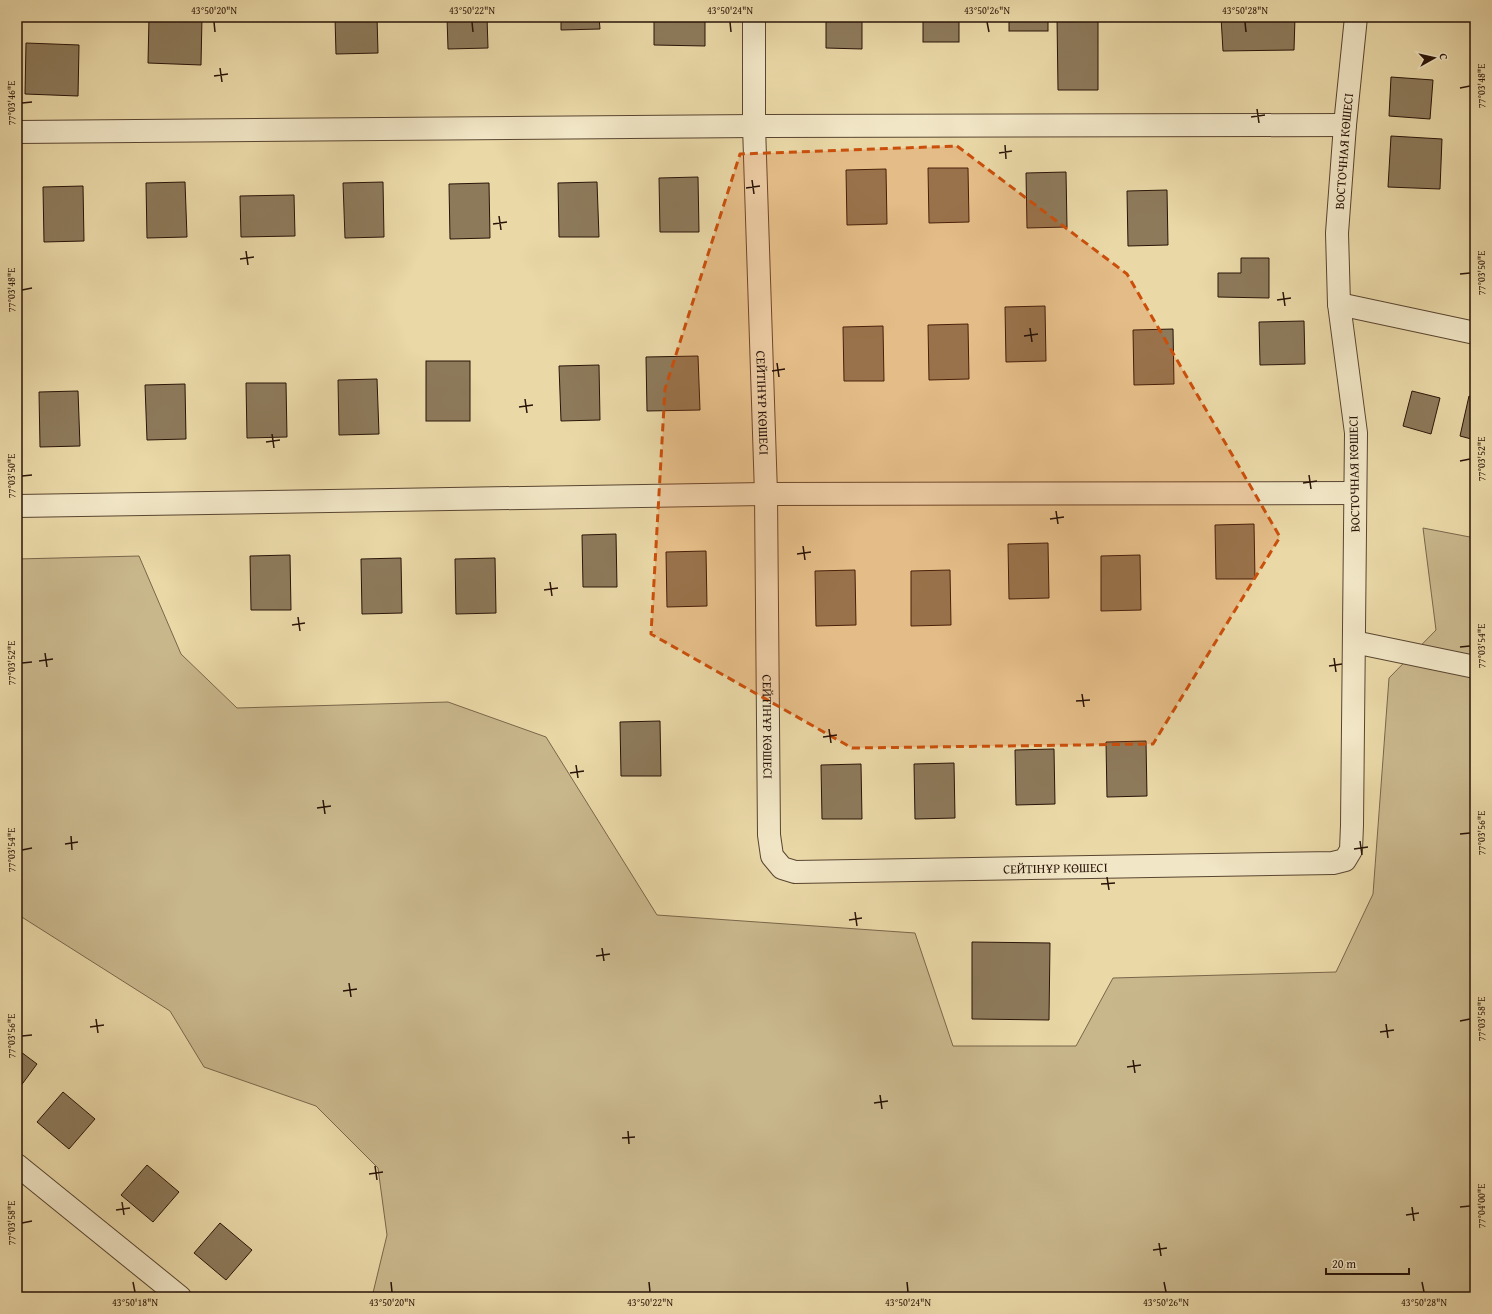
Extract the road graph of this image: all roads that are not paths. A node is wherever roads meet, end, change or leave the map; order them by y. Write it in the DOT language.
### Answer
graph roads {
  1 [pos="754,17"];
  2 [pos="1356,17"];
  3 [pos="1345,125"];
  4 [pos="754,126"];
  5 [pos="17,132"];
  6 [pos="1339,304"];
  7 [pos="1475,333"];
  8 [pos="1355,493"];
  9 [pos="766,494"];
  10 [pos="17,506"];
  11 [pos="1354,642"];
  12 [pos="1475,667"];
  13 [pos="1345,860"];
  14 [pos="17,1165"];
  15 [pos="180,1297"];
  1 -- 4 [label="street, СЕЙТІНҰР КӨШЕСІ"];
  2 -- 3 [label="street, ВОСТОЧНАЯ КӨШЕСІ"];
  3 -- 4 [label="street"];
  3 -- 6 [label="street, ВОСТОЧНАЯ КӨШЕСІ"];
  4 -- 5 [label="street"];
  4 -- 9 [label="street, СЕЙТІНҰР КӨШЕСІ"];
  6 -- 7 [label="street"];
  6 -- 8 [label="street, ВОСТОЧНАЯ КӨШЕСІ"];
  8 -- 9 [label="street"];
  8 -- 11 [label="street, ВОСТОЧНАЯ КӨШЕСІ"];
  9 -- 10 [label="street"];
  9 -- 13 [label="street, СЕЙТІНҰР КӨШЕСІ"];
  11 -- 12 [label="street"];
  11 -- 13 [label="street, ВОСТОЧНАЯ КӨШЕСІ"];
  14 -- 15 [label="street"];
}
